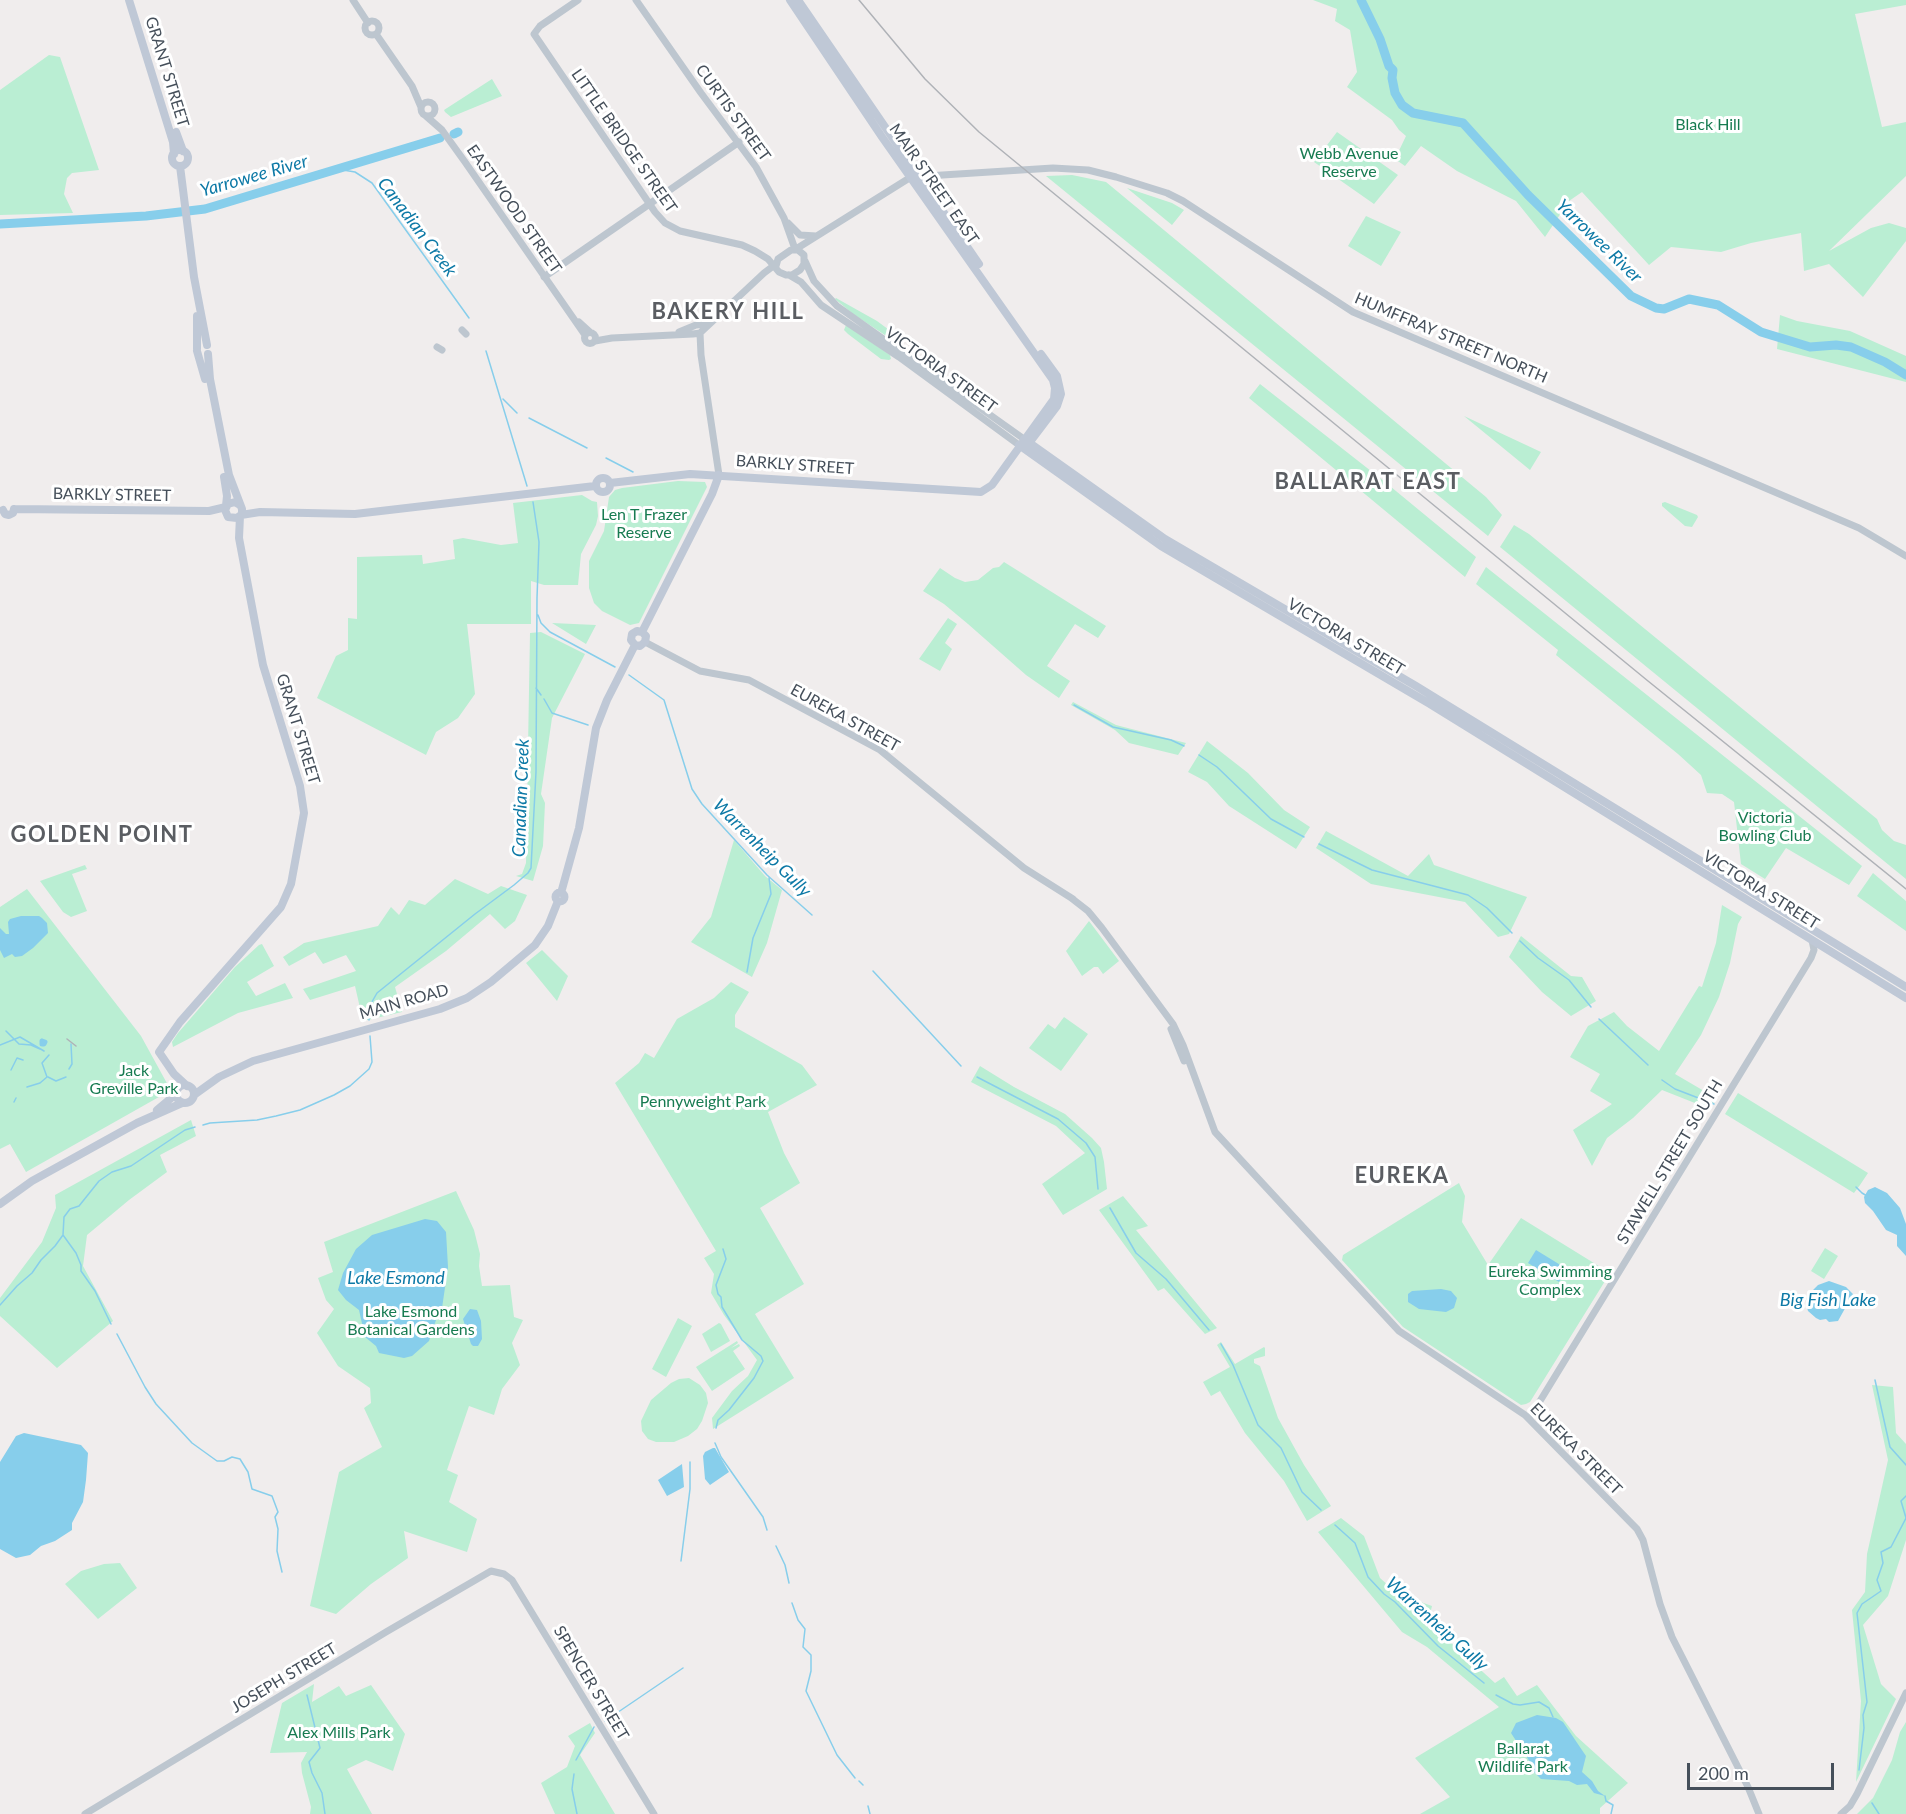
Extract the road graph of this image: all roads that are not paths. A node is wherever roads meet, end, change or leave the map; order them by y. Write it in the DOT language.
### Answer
graph roads {
  1 [pos="129,0"];
  2 [pos="135,0"];
  3 [pos="353,0"];
  4 [pos="562,0"];
  5 [pos="578,0"];
  6 [pos="636,0"];
  7 [pos="790,0"];
  8 [pos="798,0"];
  9 [pos="564,10"];
  10 [pos="410,83"];
  11 [pos="429,101"];
  12 [pos="421,107"];
  13 [pos="435,111"];
  14 [pos="426,116"];
  15 [pos="444,132"];
  16 [pos="738,142"];
  17 [pos="183,151"];
  18 [pos="174,154"];
  19 [pos="180,166"];
  20 [pos="915,176"];
  21 [pos="649,204"];
  22 [pos="784,218"];
  23 [pos="824,233"];
  24 [pos="796,249"];
  25 [pos="765,256"];
  26 [pos="805,260"];
  27 [pos="777,267"];
  28 [pos="789,275"];
  29 [pos="761,276"];
  30 [pos="544,277"];
  31 [pos="696,331"];
  32 [pos="204,342"];
  33 [pos="1024,444"];
  34 [pos="719,475"];
  35 [pos="226,506"];
  36 [pos="2,510"];
  37 [pos="209,511"];
  38 [pos="240,511"];
  39 [pos="228,517"];
  40 [pos="240,545"];
  41 [pos="1906,556"];
  42 [pos="642,632"];
  43 [pos="645,642"];
  44 [pos="635,645"];
  45 [pos="1744,892"];
  46 [pos="1820,934"];
  47 [pos="1812,940"];
  48 [pos="1822,946"];
  49 [pos="1798,980"];
  50 [pos="1906,987"];
  51 [pos="1906,998"];
  52 [pos="160,1055"];
  53 [pos="219,1077"];
  54 [pos="187,1086"];
  55 [pos="176,1093"];
  56 [pos="194,1095"];
  57 [pos="182,1103"];
  58 [pos="144,1119"];
  59 [pos="0,1204"];
  60 [pos="1529,1419"];
  61 [pos="500,1572"];
  62 [pos="1906,1693"];
  63 [pos="86,1814"];
  64 [pos="654,1814"];
  65 [pos="1759,1814"];
  66 [pos="1841,1814"];
  1 -- 18 [label="main road, GRANT STREET"];
  2 -- 17 [label="main road, GRANT STREET"];
  3 -- 10 [label="street"];
  4 -- 9 [label="street"];
  5 -- 9 [label="street"];
  6 -- 16 [label="street, CURTIS STREET"];
  7 -- 20 [label="main road, MAIR STREET EAST"];
  8 -- 20 [label="main road, MAIR STREET EAST"];
  9 -- 21 [label="street, LITTLE BRIDGE STREET"];
  10 -- 11 [label="street"];
  10 -- 12 [label="street"];
  11 -- 12 [label="street"];
  11 -- 13 [label="street"];
  12 -- 14 [label="street"];
  13 -- 14 [label="street"];
  13 -- 15 [label="street, EASTWOOD STREET"];
  14 -- 15 [label="street, EASTWOOD STREET"];
  15 -- 30 [label="street, EASTWOOD STREET"];
  16 -- 21 [label="street"];
  16 -- 22 [label="street, CURTIS STREET"];
  17 -- 18 [label="main road"];
  17 -- 19 [label="main road"];
  18 -- 19 [label="main road"];
  19 -- 32 [label="main road, GRANT STREET"];
  20 -- 23 [label="street, HUMFFRAY STREET NORTH"];
  20 -- 33 [label="main road, MAIR STREET EAST"];
  20 -- 41 [label="street, HUMFFRAY STREET NORTH"];
  21 -- 25 [label="street, LITTLE BRIDGE STREET"];
  21 -- 30 [label="street"];
  22 -- 23 [label="street"];
  22 -- 24 [label="street, CURTIS STREET"];
  23 -- 24 [label="street, HUMFFRAY STREET NORTH"];
  23 -- 26 [label="street, HUMFFRAY STREET NORTH"];
  24 -- 26 [label="street"];
  24 -- 27 [label="street"];
  25 -- 27 [label="street, LITTLE BRIDGE STREET"];
  25 -- 29 [label="street"];
  26 -- 28 [label="street"];
  26 -- 33 [label="street, VICTORIA STREET"];
  27 -- 28 [label="street"];
  27 -- 29 [label="street"];
  28 -- 33 [label="street, VICTORIA STREET"];
  29 -- 31 [label="street"];
  30 -- 31 [label="street, EASTWOOD STREET"];
  31 -- 34 [label="street"];
  32 -- 35 [label="main road"];
  32 -- 38 [label="main road, GRANT STREET"];
  33 -- 34 [label="main road, BARKLY STREET"];
  33 -- 45 [label="main road, VICTORIA STREET"];
  34 -- 38 [label="main road, BARKLY STREET"];
  34 -- 42 [label="main road"];
  35 -- 37 [label="main road, BARKLY STREET"];
  35 -- 38 [label="main road"];
  35 -- 39 [label="main road"];
  36 -- 37 [label="main road, BARKLY STREET"];
  37 -- 39 [label="main road, BARKLY STREET"];
  38 -- 39 [label="main road"];
  38 -- 40 [label="main road, GRANT STREET"];
  39 -- 40 [label="main road, GRANT STREET"];
  40 -- 52 [label="main road, GRANT STREET"];
  42 -- 43 [label="main road"];
  42 -- 44 [label="main road"];
  43 -- 44 [label="main road"];
  43 -- 60 [label="street, EUREKA STREET"];
  44 -- 53 [label="main road, MAIN ROAD"];
  45 -- 46 [label="main road, VICTORIA STREET"];
  45 -- 47 [label="main road, VICTORIA STREET"];
  46 -- 48 [label="main road"];
  46 -- 50 [label="main road, VICTORIA STREET"];
  47 -- 48 [label="main road, VICTORIA STREET"];
  47 -- 49 [label="street, STAWELL STREET SOUTH"];
  48 -- 49 [label="street, STAWELL STREET SOUTH"];
  48 -- 51 [label="main road, VICTORIA STREET"];
  49 -- 60 [label="street, STAWELL STREET SOUTH"];
  52 -- 54 [label="main road"];
  52 -- 55 [label="main road"];
  53 -- 54 [label="main road, MAIN ROAD"];
  53 -- 56 [label="main road, MAIN ROAD"];
  54 -- 55 [label="main road"];
  54 -- 56 [label="main road"];
  55 -- 57 [label="main road"];
  55 -- 58 [label="main road"];
  56 -- 57 [label="main road"];
  57 -- 58 [label="main road"];
  58 -- 59 [label="main road"];
  60 -- 65 [label="street, EUREKA STREET"];
  61 -- 63 [label="street, JOSEPH STREET"];
  61 -- 64 [label="street, SPENCER STREET"];
  62 -- 66 [label="street"];
}
